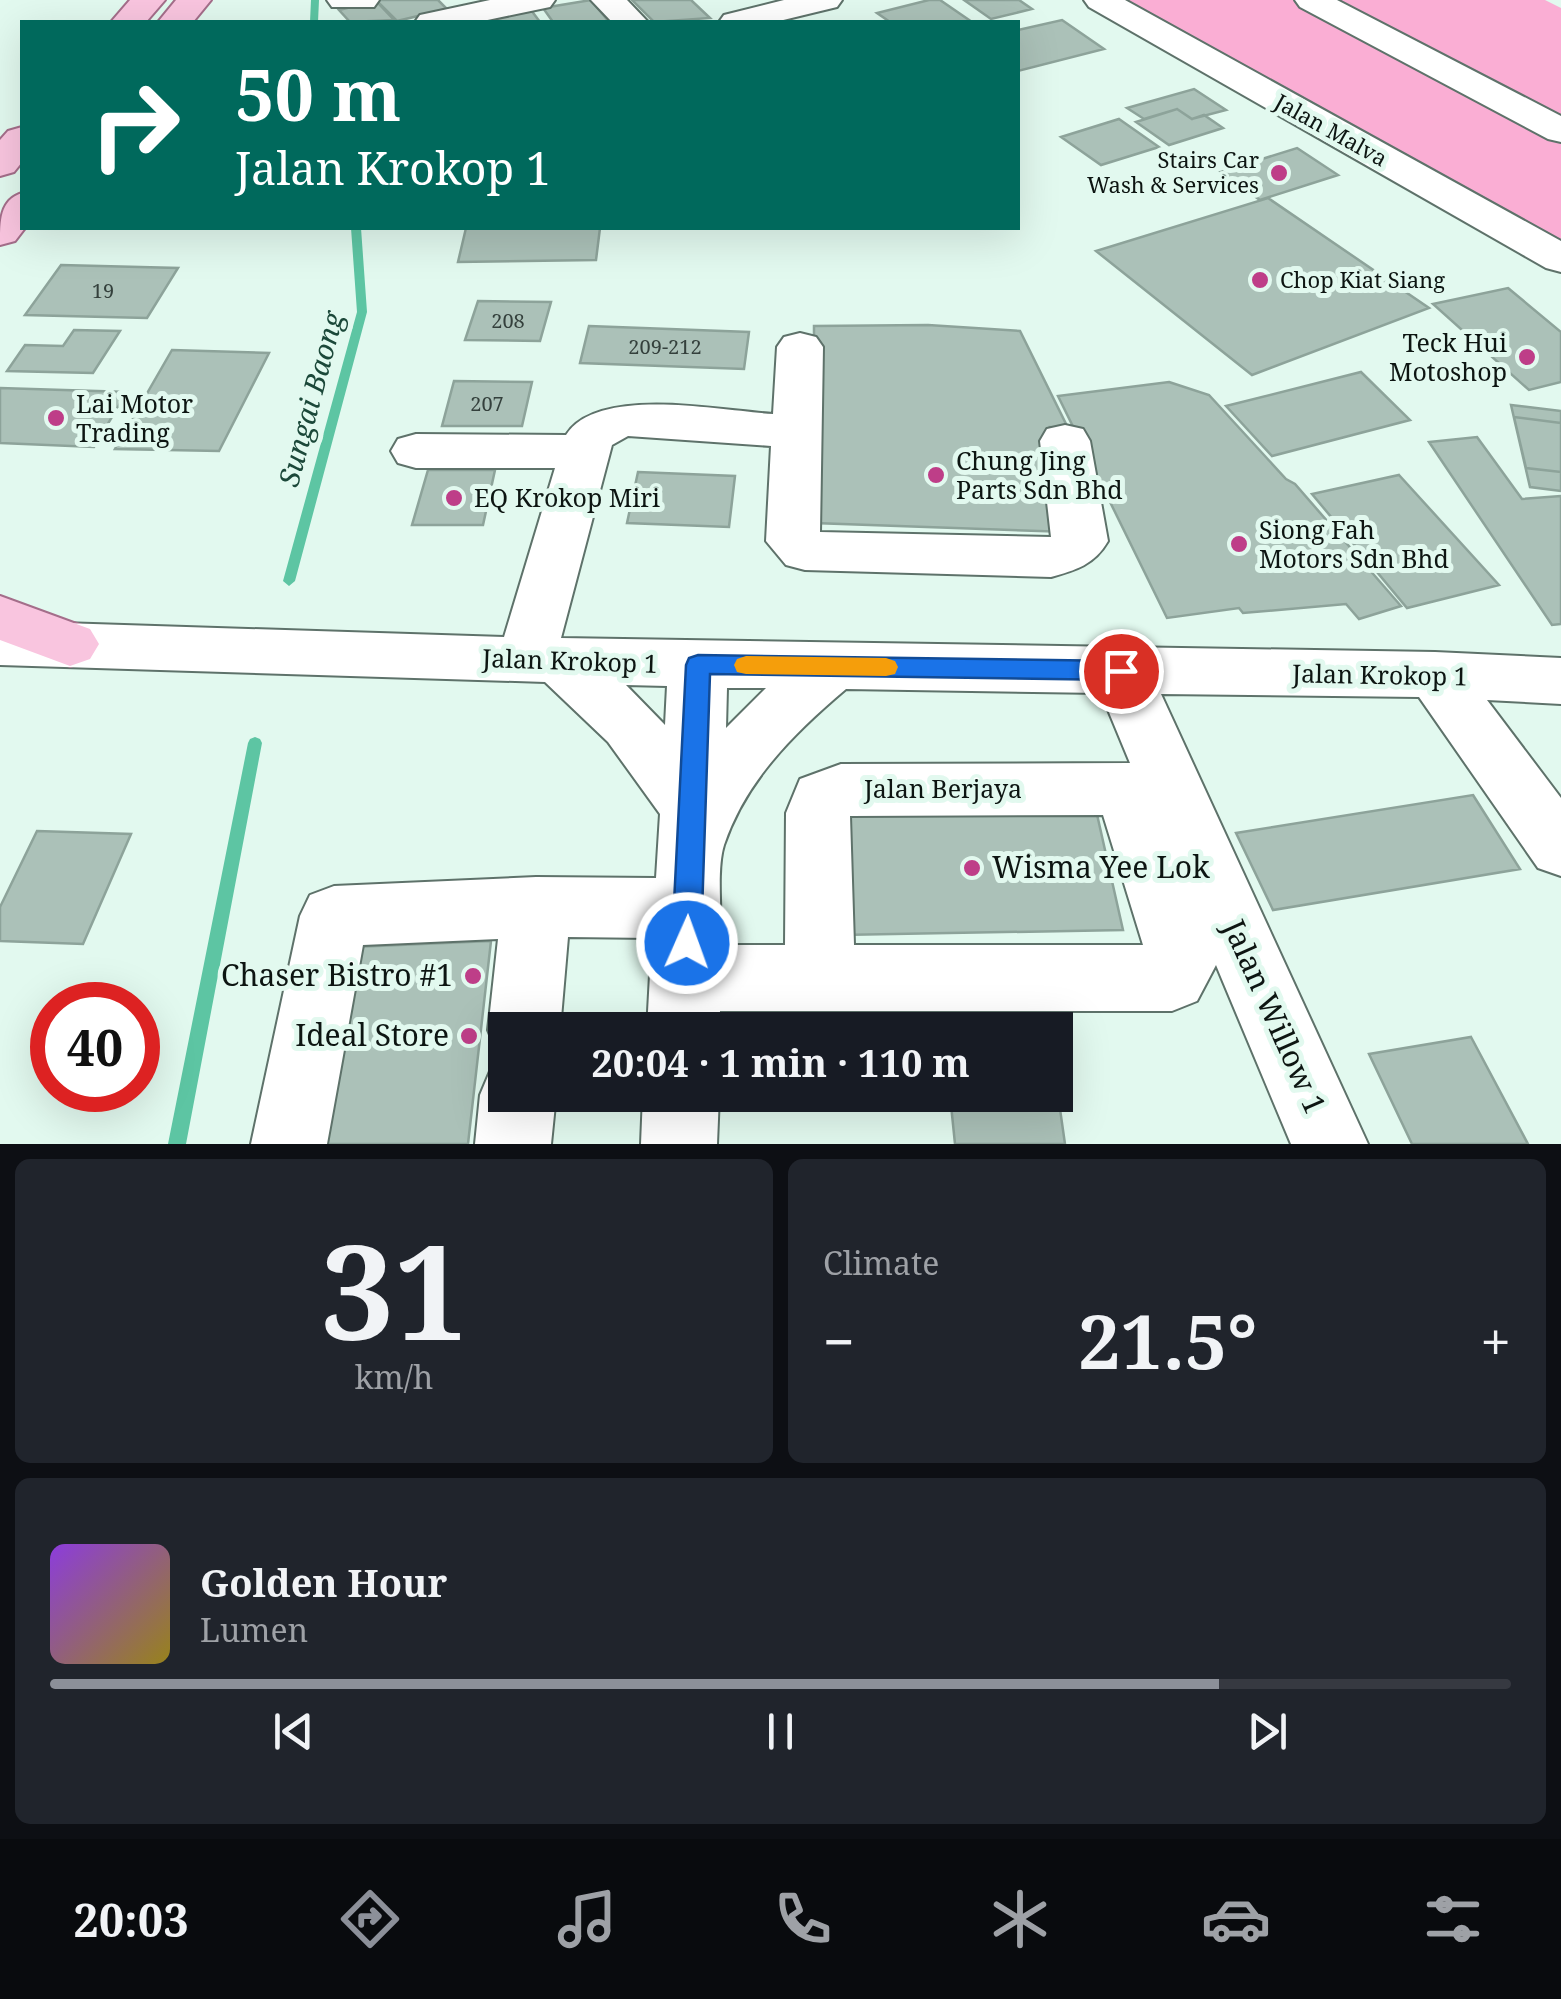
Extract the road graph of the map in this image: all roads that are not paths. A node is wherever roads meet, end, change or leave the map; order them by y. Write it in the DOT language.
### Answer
graph roads {
  1 [pos="148,0"];
  2 [pos="194,0"];
  3 [pos="344,0"];
  4 [pos="362,0"];
  5 [pos="538,0"];
  6 [pos="608,0"];
  7 [pos="708,0"];
  8 [pos="825,0"];
  9 [pos="1101,0"];
  10 [pos="1312,0"];
  11 [pos="130,20"];
  12 [pos="177,20"];
  13 [pos="442,20"];
  14 [pos="628,20"];
  15 [pos="733,20"];
  16 [pos="743,20"];
  17 [pos="1561,131"];
  18 [pos="20,141"];
  19 [pos="0,164"];
  20 [pos="20,207"];
  21 [pos="0,232"];
  22 [pos="1561,259"];
  23 [pos="800,347"];
  24 [pos="797,432"];
  25 [pos="1065,441"];
  26 [pos="416,451"];
  27 [pos="584,452"];
  28 [pos="0,617"];
  29 [pos="0,642"];
  30 [pos="70,644"];
  31 [pos="543,660"];
  32 [pos="698,665"];
  33 [pos="834,666"];
  34 [pos="1121,671"];
  35 [pos="1434,675"];
  36 [pos="1561,681"];
  37 [pos="1151,791"];
  38 [pos="1561,848"];
  39 [pos="689,858"];
  40 [pos="536,907"];
  41 [pos="820,980"];
  42 [pos="684,1004"];
  43 [pos="526,1012"];
  44 [pos="516,1112"];
  45 [pos="680,1112"];
  46 [pos="289,1144"];
  47 [pos="513,1144"];
  48 [pos="679,1144"];
  49 [pos="1330,1144"];
  1 -- 11 [label="main road"];
  2 -- 12 [label="main road"];
  3 -- 4 [label="street"];
  5 -- 13 [label="street"];
  6 -- 14 [label="street"];
  7 -- 15 [label="street"];
  8 -- 16 [label="street"];
  9 -- 22 [label="street, Jalan Malva"];
  10 -- 17 [label="street"];
  18 -- 19 [label="main road"];
  20 -- 21 [label="main road"];
  23 -- 24 [label="street"];
  24 -- 25 [label="street"];
  24 -- 27 [label="street"];
  26 -- 27 [label="street"];
  27 -- 31 [label="street"];
  28 -- 30 [label="main road"];
  29 -- 30 [label="street, Jalan Krokop 1"];
  30 -- 31 [label="street, Jalan Krokop 1"];
  31 -- 32 [label="street, Jalan Krokop 1"];
  31 -- 39 [label="street"];
  32 -- 33 [label="street, Jalan Krokop 1"];
  32 -- 39 [label="street"];
  33 -- 34 [label="street, Jalan Krokop 1"];
  33 -- 39 [label="street"];
  34 -- 35 [label="street, Jalan Krokop 1"];
  34 -- 37 [label="street, Jalan Willow 1"];
  35 -- 36 [label="street, Jalan Krokop 1"];
  35 -- 38 [label="street"];
  37 -- 41 [label="street, Jalan Berjaya"];
  37 -- 41 [label="street"];
  37 -- 49 [label="street, Jalan Willow 1"];
  39 -- 40 [label="street"];
  39 -- 42 [label="street"];
  40 -- 43 [label="street"];
  40 -- 46 [label="street"];
  41 -- 42 [label="street"];
  44 -- 47 [label="street"];
  45 -- 48 [label="street"];
}
